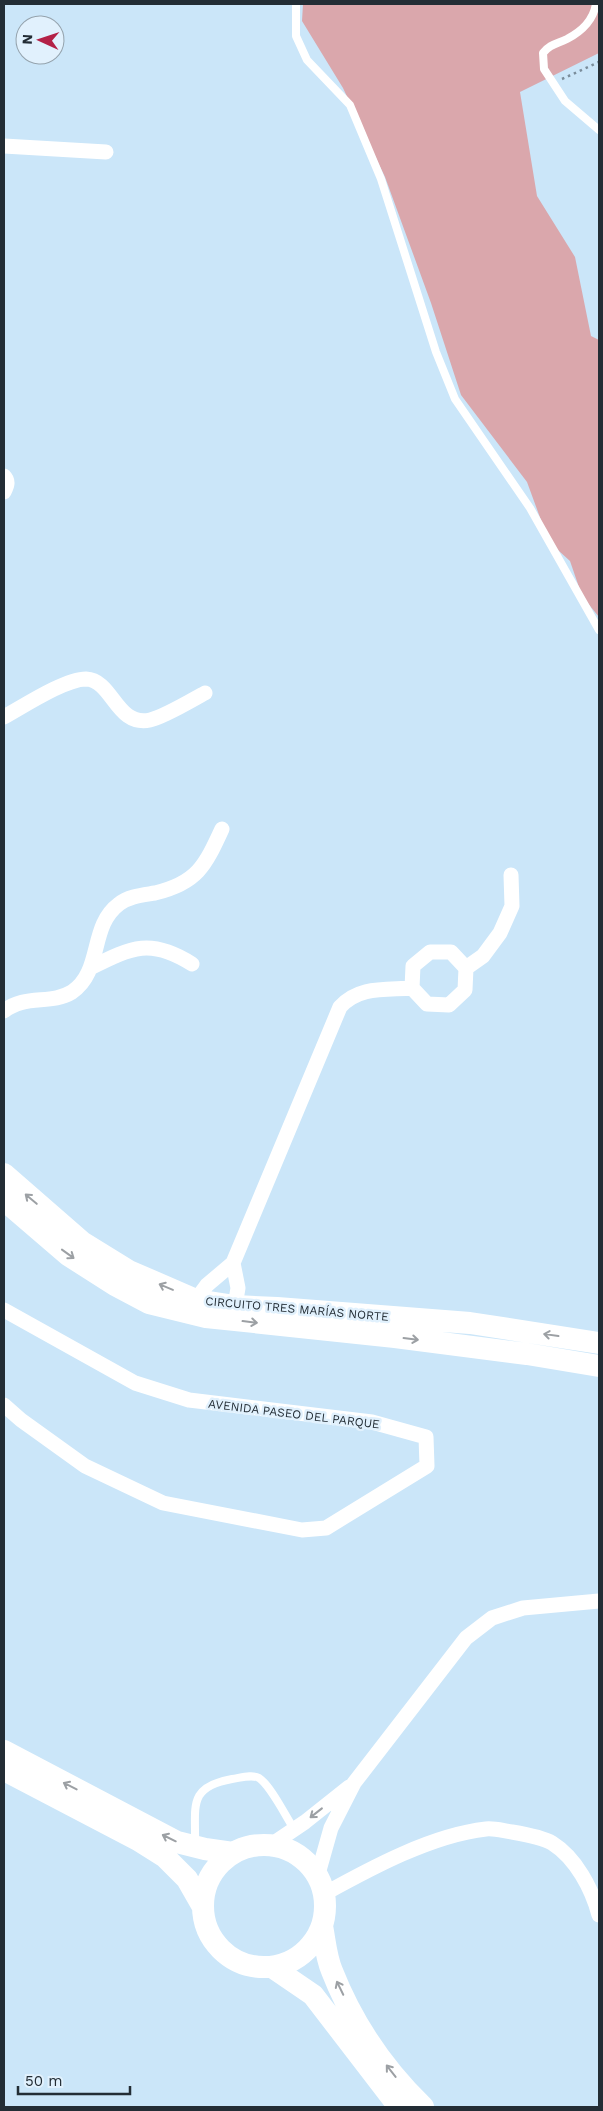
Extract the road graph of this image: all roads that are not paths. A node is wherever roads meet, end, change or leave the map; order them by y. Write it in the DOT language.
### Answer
graph roads {
  1 [pos="296,4"];
  2 [pos="596,4"];
  3 [pos="599,130"];
  4 [pos="4,146"];
  5 [pos="106,152"];
  6 [pos="4,476"];
  7 [pos="4,492"];
  8 [pos="599,630"];
  9 [pos="206,693"];
  10 [pos="4,717"];
  11 [pos="222,829"];
  12 [pos="511,875"];
  13 [pos="192,964"];
  14 [pos="92,968"];
  15 [pos="466,968"];
  16 [pos="412,988"];
  17 [pos="4,1011"];
  18 [pos="4,1174"];
  19 [pos="4,1200"];
  20 [pos="233,1263"];
  21 [pos="196,1300"];
  22 [pos="235,1306"];
  23 [pos="4,1310"];
  24 [pos="599,1343"];
  25 [pos="599,1366"];
  26 [pos="4,1405"];
  27 [pos="4,1415"];
  28 [pos="21,1420"];
  29 [pos="599,1601"];
  30 [pos="4,1751"];
  31 [pos="4,1770"];
  32 [pos="354,1783"];
  33 [pos="294,1829"];
  34 [pos="271,1845"];
  35 [pos="195,1847"];
  36 [pos="233,1853"];
  37 [pos="321,1884"];
  38 [pos="203,1907"];
  39 [pos="599,1914"];
  40 [pos="322,1926"];
  41 [pos="272,1967"];
  42 [pos="399,2107"];
  43 [pos="423,2107"];
  1 -- 8 [label="lane"];
  2 -- 3 [label="lane"];
  4 -- 5 [label="street"];
  6 -- 7 [label="street"];
  9 -- 10 [label="street"];
  11 -- 14 [label="street"];
  12 -- 15 [label="street"];
  13 -- 14 [label="street"];
  14 -- 17 [label="street"];
  15 -- 16 [label="street"];
  15 -- 16 [label="street"];
  16 -- 20 [label="street"];
  21 -- 18 [label="main road, CIRCUITO TRES MARÍAS NORTE, one-way"];
  19 -- 25 [label="main road, CIRCUITO TRES MARÍAS NORTE, one-way"];
  20 -- 21 [label="street"];
  20 -- 22 [label="street"];
  21 -- 22 [label="main road, CIRCUITO TRES MARÍAS NORTE"];
  24 -- 22 [label="main road, CIRCUITO TRES MARÍAS NORTE, one-way"];
  23 -- 28 [label="street, AVENIDA PASEO DEL PARQUE"];
  26 -- 28 [label="street, AVENIDA PASEO DEL PARQUE"];
  27 -- 28 [label="street, AVENIDA PASEO DEL PARQUE"];
  29 -- 32 [label="street"];
  35 -- 30 [label="main road, one-way"];
  31 -- 38 [label="main road"];
  32 -- 33 [label="street, one-way"];
  32 -- 37 [label="street"];
  33 -- 34 [label="street"];
  33 -- 35 [label="lane"];
  34 -- 36 [label="main road"];
  34 -- 37 [label="main road"];
  35 -- 36 [label="main road"];
  36 -- 38 [label="main road"];
  37 -- 39 [label="street"];
  37 -- 40 [label="main road"];
  38 -- 41 [label="main road"];
  40 -- 41 [label="main road"];
  43 -- 40 [label="main road, one-way"];
  41 -- 42 [label="main road"];
}
